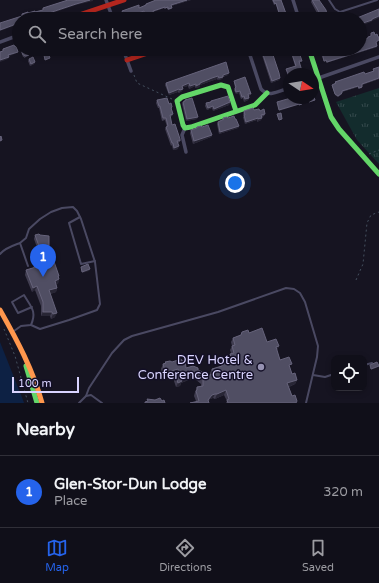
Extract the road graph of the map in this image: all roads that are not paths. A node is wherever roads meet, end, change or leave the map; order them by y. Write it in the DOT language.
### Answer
graph roads {
  1 [pos="124,0"];
  2 [pos="293,0"];
  3 [pos="329,0"];
  4 [pos="377,0"];
  5 [pos="107,3"];
  6 [pos="84,12"];
  7 [pos="297,12"];
  8 [pos="340,12"];
  9 [pos="12,38"];
  10 [pos="0,42"];
  11 [pos="126,56"];
  12 [pos="139,56"];
  13 [pos="250,56"];
  14 [pos="311,56"];
  15 [pos="379,57"];
  16 [pos="127,60"];
  17 [pos="313,68"];
  18 [pos="130,71"];
  19 [pos="319,78"];
  20 [pos="319,87"];
  21 [pos="283,90"];
  22 [pos="267,93"];
  23 [pos="236,111"];
  24 [pos="185,128"];
  25 [pos="186,152"];
  26 [pos="379,174"];
  27 [pos="80,217"];
  28 [pos="20,243"];
  29 [pos="0,254"];
  30 [pos="95,261"];
  31 [pos="28,266"];
  32 [pos="32,307"];
  33 [pos="0,310"];
  34 [pos="31,325"];
  35 [pos="12,331"];
  36 [pos="21,350"];
  37 [pos="372,363"];
  38 [pos="367,364"];
  39 [pos="313,375"];
  40 [pos="331,375"];
  41 [pos="86,396"];
  42 [pos="37,403"];
  43 [pos="42,403"];
  44 [pos="79,403"];
  45 [pos="102,403"];
  46 [pos="306,403"];
  1 -- 5 [label="street"];
  2 -- 7 [label="street"];
  3 -- 8 [label="lane"];
  4 -- 8 [label="lane"];
  5 -- 6 [label="street"];
  9 -- 10 [label="street"];
  11 -- 16 [label="street"];
  12 -- 16 [label="street"];
  13 -- 22 [label="street"];
  14 -- 17 [label="street"];
  15 -- 19 [label="street"];
  16 -- 18 [label="street"];
  20 -- 26 [label="street"];
  21 -- 22 [label="street"];
  22 -- 23 [label="street"];
  23 -- 24 [label="street"];
  23 -- 24 [label="street"];
  24 -- 25 [label="street"];
  27 -- 28 [label="lane"];
  27 -- 30 [label="lane"];
  27 -- 30 [label="lane"];
  28 -- 29 [label="lane"];
  28 -- 31 [label="lane"];
  30 -- 34 [label="lane"];
  32 -- 32 [label="lane"];
  32 -- 34 [label="lane"];
  33 -- 35 [label="street"];
  34 -- 35 [label="lane"];
  35 -- 36 [label="street"];
  36 -- 42 [label="street"];
  36 -- 43 [label="street"];
  37 -- 38 [label="lane"];
  39 -- 40 [label="lane"];
  39 -- 41 [label="lane"];
  39 -- 46 [label="lane"];
  41 -- 44 [label="lane"];
  41 -- 45 [label="lane"];
}
